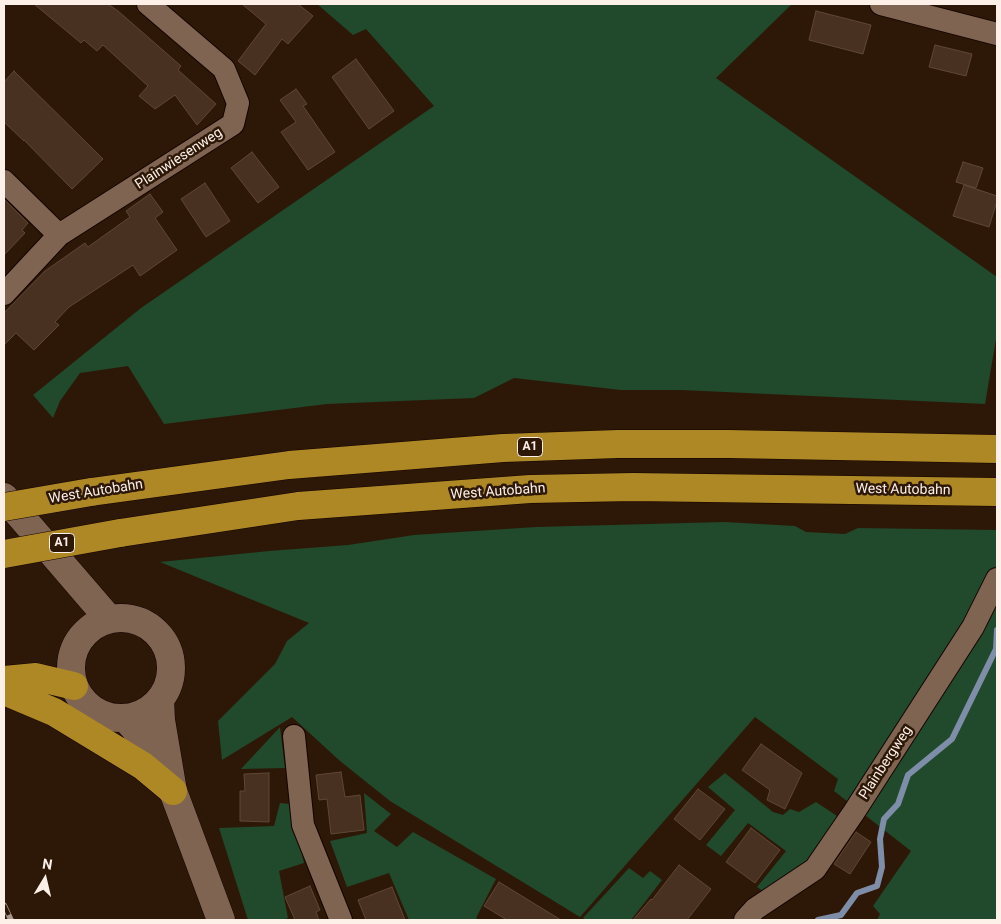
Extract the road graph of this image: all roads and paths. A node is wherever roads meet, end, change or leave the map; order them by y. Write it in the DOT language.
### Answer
graph roads {
  1 [pos="148,4"];
  2 [pos="880,4"];
  3 [pos="997,34"];
  4 [pos="4,181"];
  5 [pos="59,235"];
  6 [pos="4,294"];
  7 [pos="984,449"];
  8 [pos="997,492"];
  9 [pos="4,497"];
  10 [pos="4,507"];
  11 [pos="4,554"];
  12 [pos="71,575"];
  13 [pos="997,579"];
  14 [pos="109,619"];
  15 [pos="82,638"];
  16 [pos="4,680"];
  17 [pos="74,686"];
  18 [pos="4,691"];
  19 [pos="160,700"];
  20 [pos="126,719"];
  21 [pos="294,736"];
  22 [pos="173,791"];
  23 [pos="221,920"];
  24 [pos="341,920"];
  25 [pos="745,920"];
  1 -- 5 [label="street, Plainwiesenweg"];
  2 -- 3 [label="street"];
  4 -- 5 [label="street"];
  5 -- 6 [label="street, Plainwiesenweg"];
  7 -- 10 [label="highway, West Autobahn / A1, bridge"];
  8 -- 11 [label="highway, West Autobahn / A1, bridge"];
  9 -- 12 [label="main road"];
  12 -- 14 [label="main road"];
  12 -- 15 [label="main road"];
  13 -- 25 [label="street, Plainbergweg"];
  14 -- 15 [label="main road"];
  14 -- 19 [label="main road"];
  15 -- 17 [label="main road"];
  16 -- 17 [label="highway"];
  17 -- 20 [label="main road"];
  18 -- 22 [label="highway"];
  19 -- 20 [label="main road"];
  19 -- 22 [label="main road"];
  20 -- 22 [label="main road"];
  21 -- 24 [label="street"];
  22 -- 23 [label="main road"];
}
